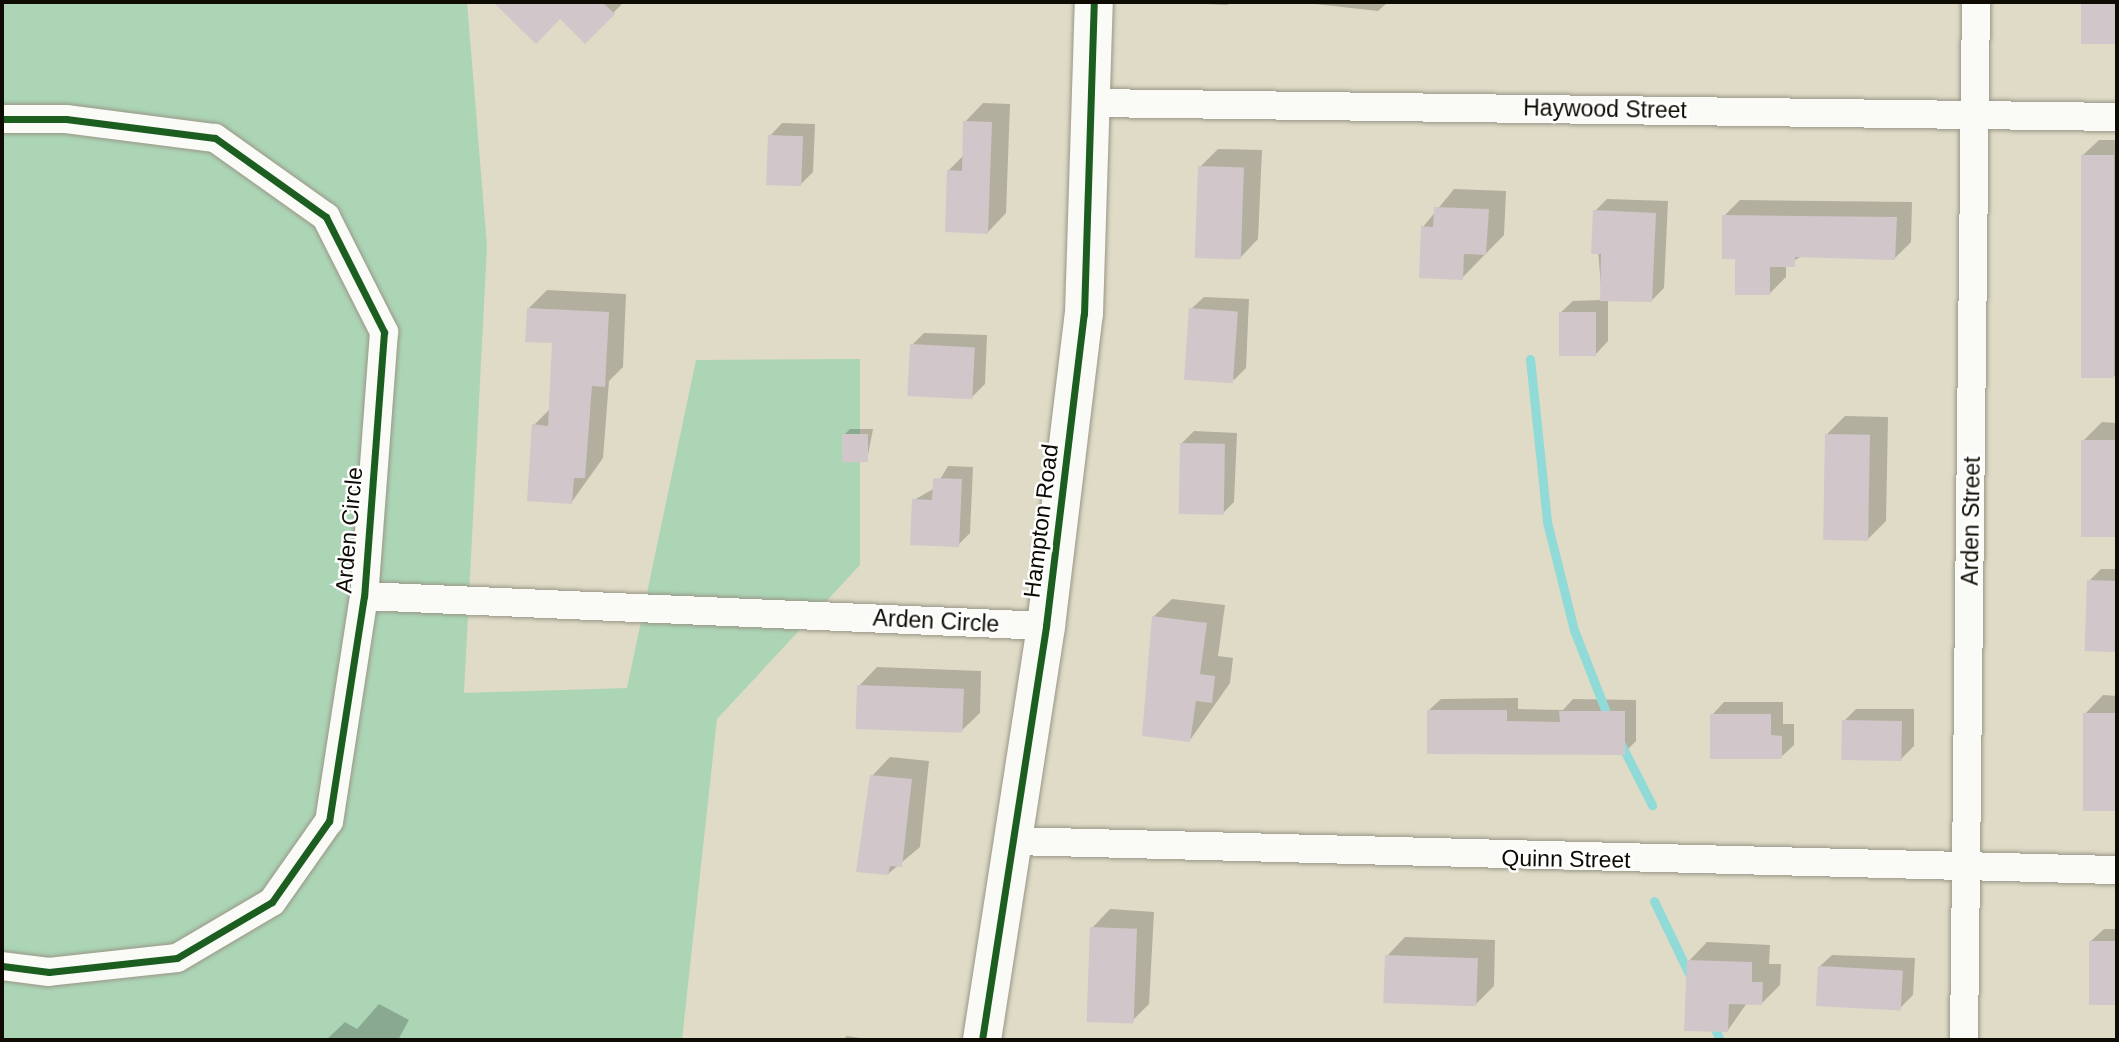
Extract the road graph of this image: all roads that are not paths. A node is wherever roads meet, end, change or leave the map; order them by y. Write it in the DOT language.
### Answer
graph roads {
  1 [pos="1094,2"];
  2 [pos="1976,2"];
  3 [pos="1092,103"];
  4 [pos="1975,113"];
  5 [pos="2117,117"];
  6 [pos="2,119"];
  7 [pos="364,596"];
  8 [pos="1046,626"];
  9 [pos="1014,841"];
  10 [pos="1968,867"];
  11 [pos="2117,870"];
  12 [pos="2,966"];
  13 [pos="982,1040"];
  14 [pos="1964,1040"];
  1 -- 3 [label="main road, Hampton Road"];
  2 -- 4 [label="street, Arden Street"];
  3 -- 4 [label="street, Haywood Street"];
  3 -- 8 [label="main road, Hampton Road"];
  4 -- 5 [label="street, Haywood Street"];
  4 -- 10 [label="street, Arden Street"];
  6 -- 7 [label="street, Arden Circle"];
  7 -- 8 [label="street, Arden Circle"];
  7 -- 12 [label="street, Arden Circle"];
  8 -- 9 [label="main road, Hampton Road"];
  9 -- 10 [label="street, Quinn Street"];
  9 -- 13 [label="main road, Hampton Road"];
  10 -- 11 [label="street, Quinn Street"];
  10 -- 14 [label="street, Arden Street"];
}
